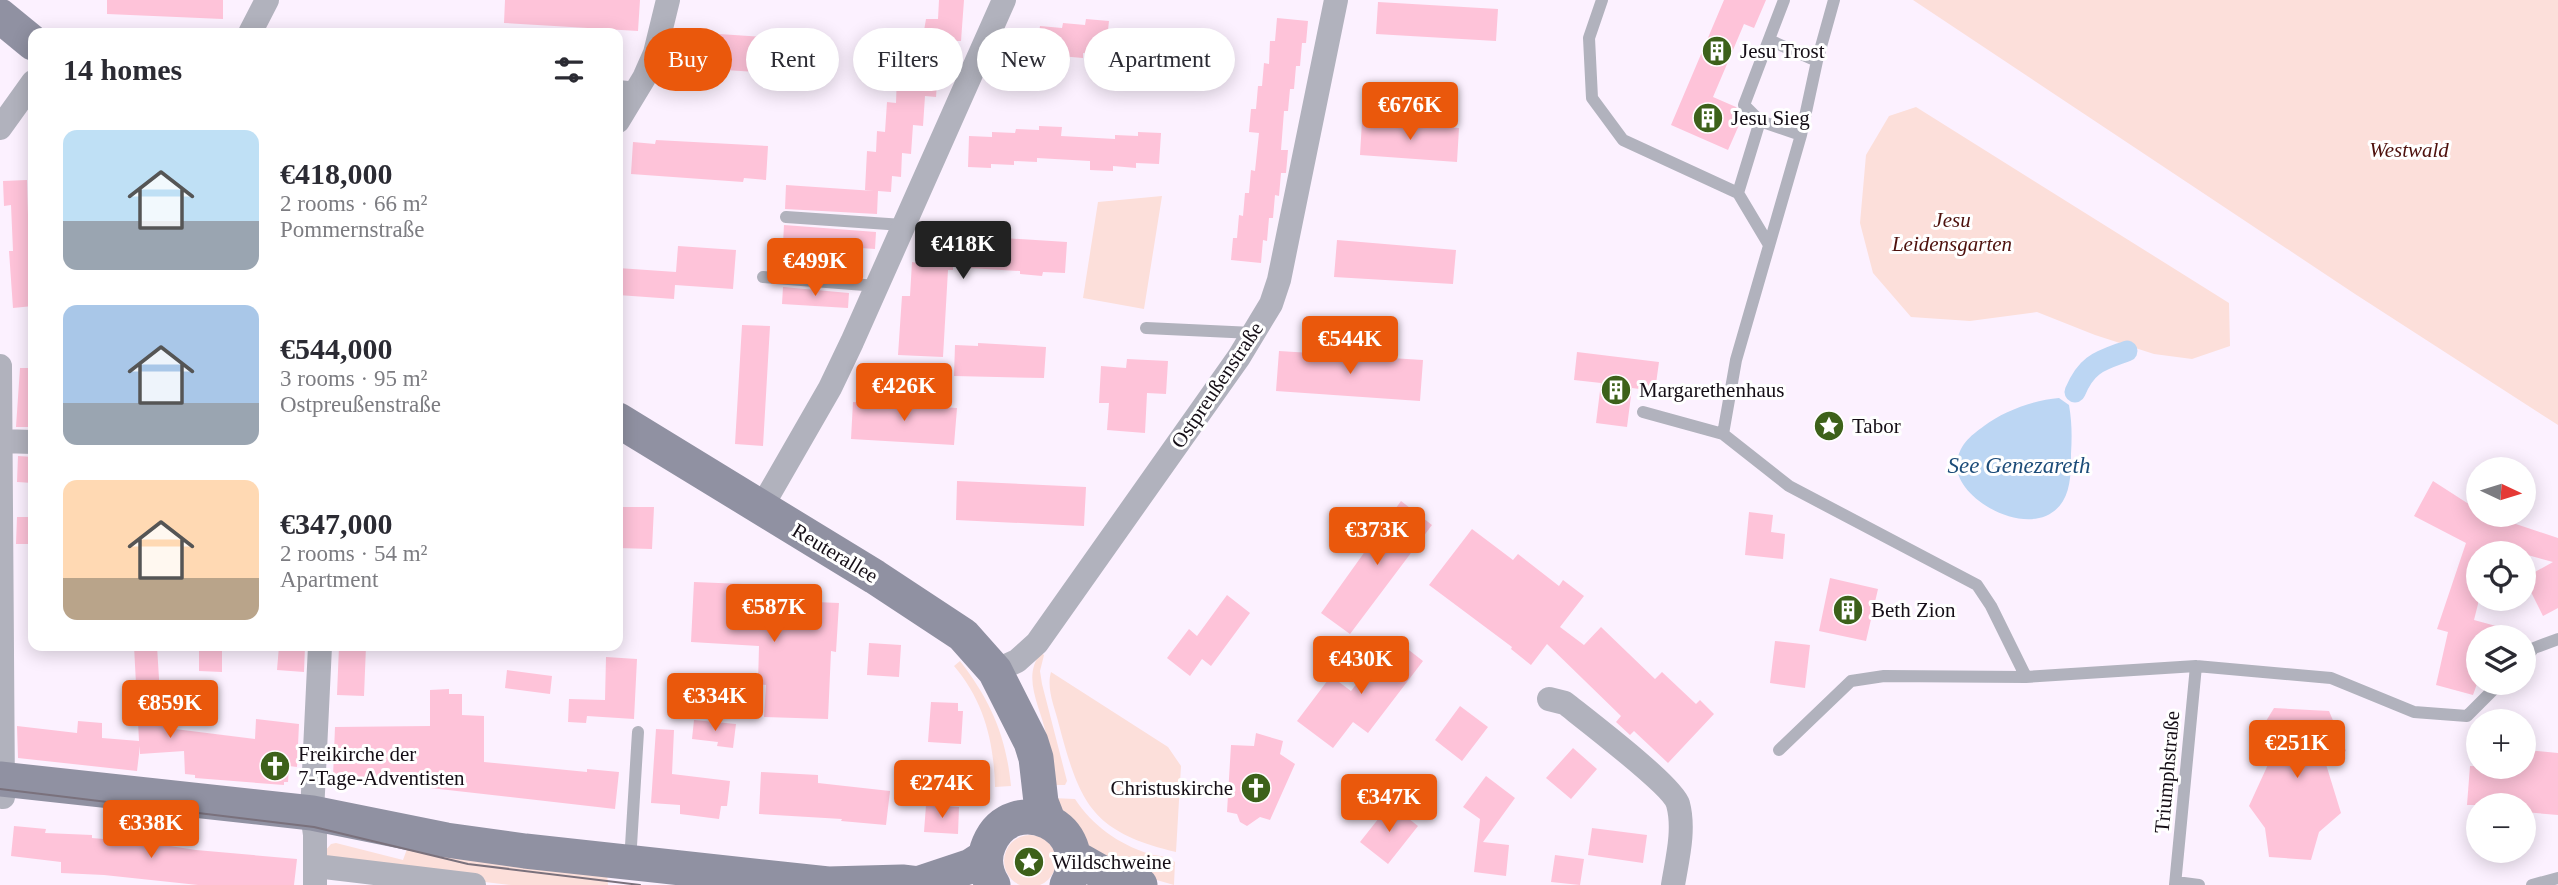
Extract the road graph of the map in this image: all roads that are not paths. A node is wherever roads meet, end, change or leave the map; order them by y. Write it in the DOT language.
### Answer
graph roads {
  1 [pos="267,0"];
  2 [pos="668,0"];
  3 [pos="1004,0"];
  4 [pos="1336,0"];
  5 [pos="1602,0"];
  6 [pos="1784,0"];
  7 [pos="1834,0"];
  8 [pos="0,16"];
  9 [pos="253,28"];
  10 [pos="28,39"];
  11 [pos="1769,40"];
  12 [pos="1817,61"];
  13 [pos="628,87"];
  14 [pos="28,89"];
  15 [pos="623,104"];
  16 [pos="1760,121"];
  17 [pos="0,128"];
  18 [pos="1801,135"];
  19 [pos="1738,193"];
  20 [pos="786,217"];
  21 [pos="903,225"];
  22 [pos="1769,245"];
  23 [pos="763,277"];
  24 [pos="877,286"];
  25 [pos="1146,328"];
  26 [pos="1254,333"];
  27 [pos="0,366"];
  28 [pos="1643,411"];
  29 [pos="623,423"];
  30 [pos="1723,434"];
  31 [pos="1,441"];
  32 [pos="28,442"];
  33 [pos="761,508"];
  34 [pos="2558,639"];
  35 [pos="2536,647"];
  36 [pos="320,651"];
  37 [pos="2196,666"];
  38 [pos="995,671"];
  39 [pos="2026,677"];
  40 [pos="2488,695"];
  41 [pos="1549,699"];
  42 [pos="1018,720"];
  43 [pos="638,732"];
  44 [pos="1779,750"];
  45 [pos="1,788"];
  46 [pos="1012,820"];
  47 [pos="1048,820"];
  48 [pos="314,850"];
  49 [pos="989,871"];
  50 [pos="1071,871"];
  51 [pos="629,874"];
  52 [pos="2558,878"];
  53 [pos="2176,883"];
  54 [pos="923,884"];
  55 [pos="474,885"];
  56 [pos="1140,885"];
  57 [pos="1673,885"];
  58 [pos="2199,885"];
  59 [pos="2532,885"];
  1 -- 9 [label="street"];
  2 -- 13 [label="street"];
  3 -- 21 [label="street"];
  4 -- 26 [label="street, Ostpreußenstraße"];
  5 -- 19 [label="lane"];
  6 -- 11 [label="lane"];
  7 -- 12 [label="lane"];
  8 -- 10 [label="street"];
  11 -- 12 [label="lane"];
  11 -- 16 [label="lane"];
  12 -- 18 [label="lane"];
  13 -- 15 [label="street"];
  14 -- 17 [label="street"];
  16 -- 18 [label="lane"];
  16 -- 19 [label="lane"];
  18 -- 22 [label="lane"];
  19 -- 22 [label="lane"];
  20 -- 21 [label="lane"];
  21 -- 24 [label="street"];
  22 -- 30 [label="lane"];
  23 -- 24 [label="lane"];
  24 -- 33 [label="street"];
  25 -- 26 [label="lane"];
  26 -- 38 [label="street, Ostpreußenstraße"];
  27 -- 31 [label="street"];
  28 -- 30 [label="lane"];
  29 -- 33 [label="street, Reuterallee"];
  30 -- 39 [label="lane"];
  31 -- 32 [label="street"];
  31 -- 45 [label="street"];
  33 -- 38 [label="street, Reuterallee"];
  34 -- 35 [label="lane"];
  36 -- 48 [label="street"];
  37 -- 39 [label="lane"];
  37 -- 40 [label="lane"];
  37 -- 53 [label="lane, Triumphstraße"];
  38 -- 42 [label="street, Reuterallee"];
  39 -- 44 [label="lane"];
  41 -- 57 [label="street"];
  42 -- 46 [label="street, Reuterallee"];
  42 -- 47 [label="street, Reuterallee"];
  43 -- 51 [label="lane"];
  45 -- 48 [label="street"];
  46 -- 47 [label="street"];
  46 -- 49 [label="street"];
  47 -- 50 [label="street"];
  48 -- 51 [label="street"];
  48 -- 55 [label="street"];
  49 -- 54 [label="street"];
  50 -- 56 [label="street"];
  51 -- 54 [label="street"];
  52 -- 59 [label="lane"];
  53 -- 58 [label="lane"];
}
